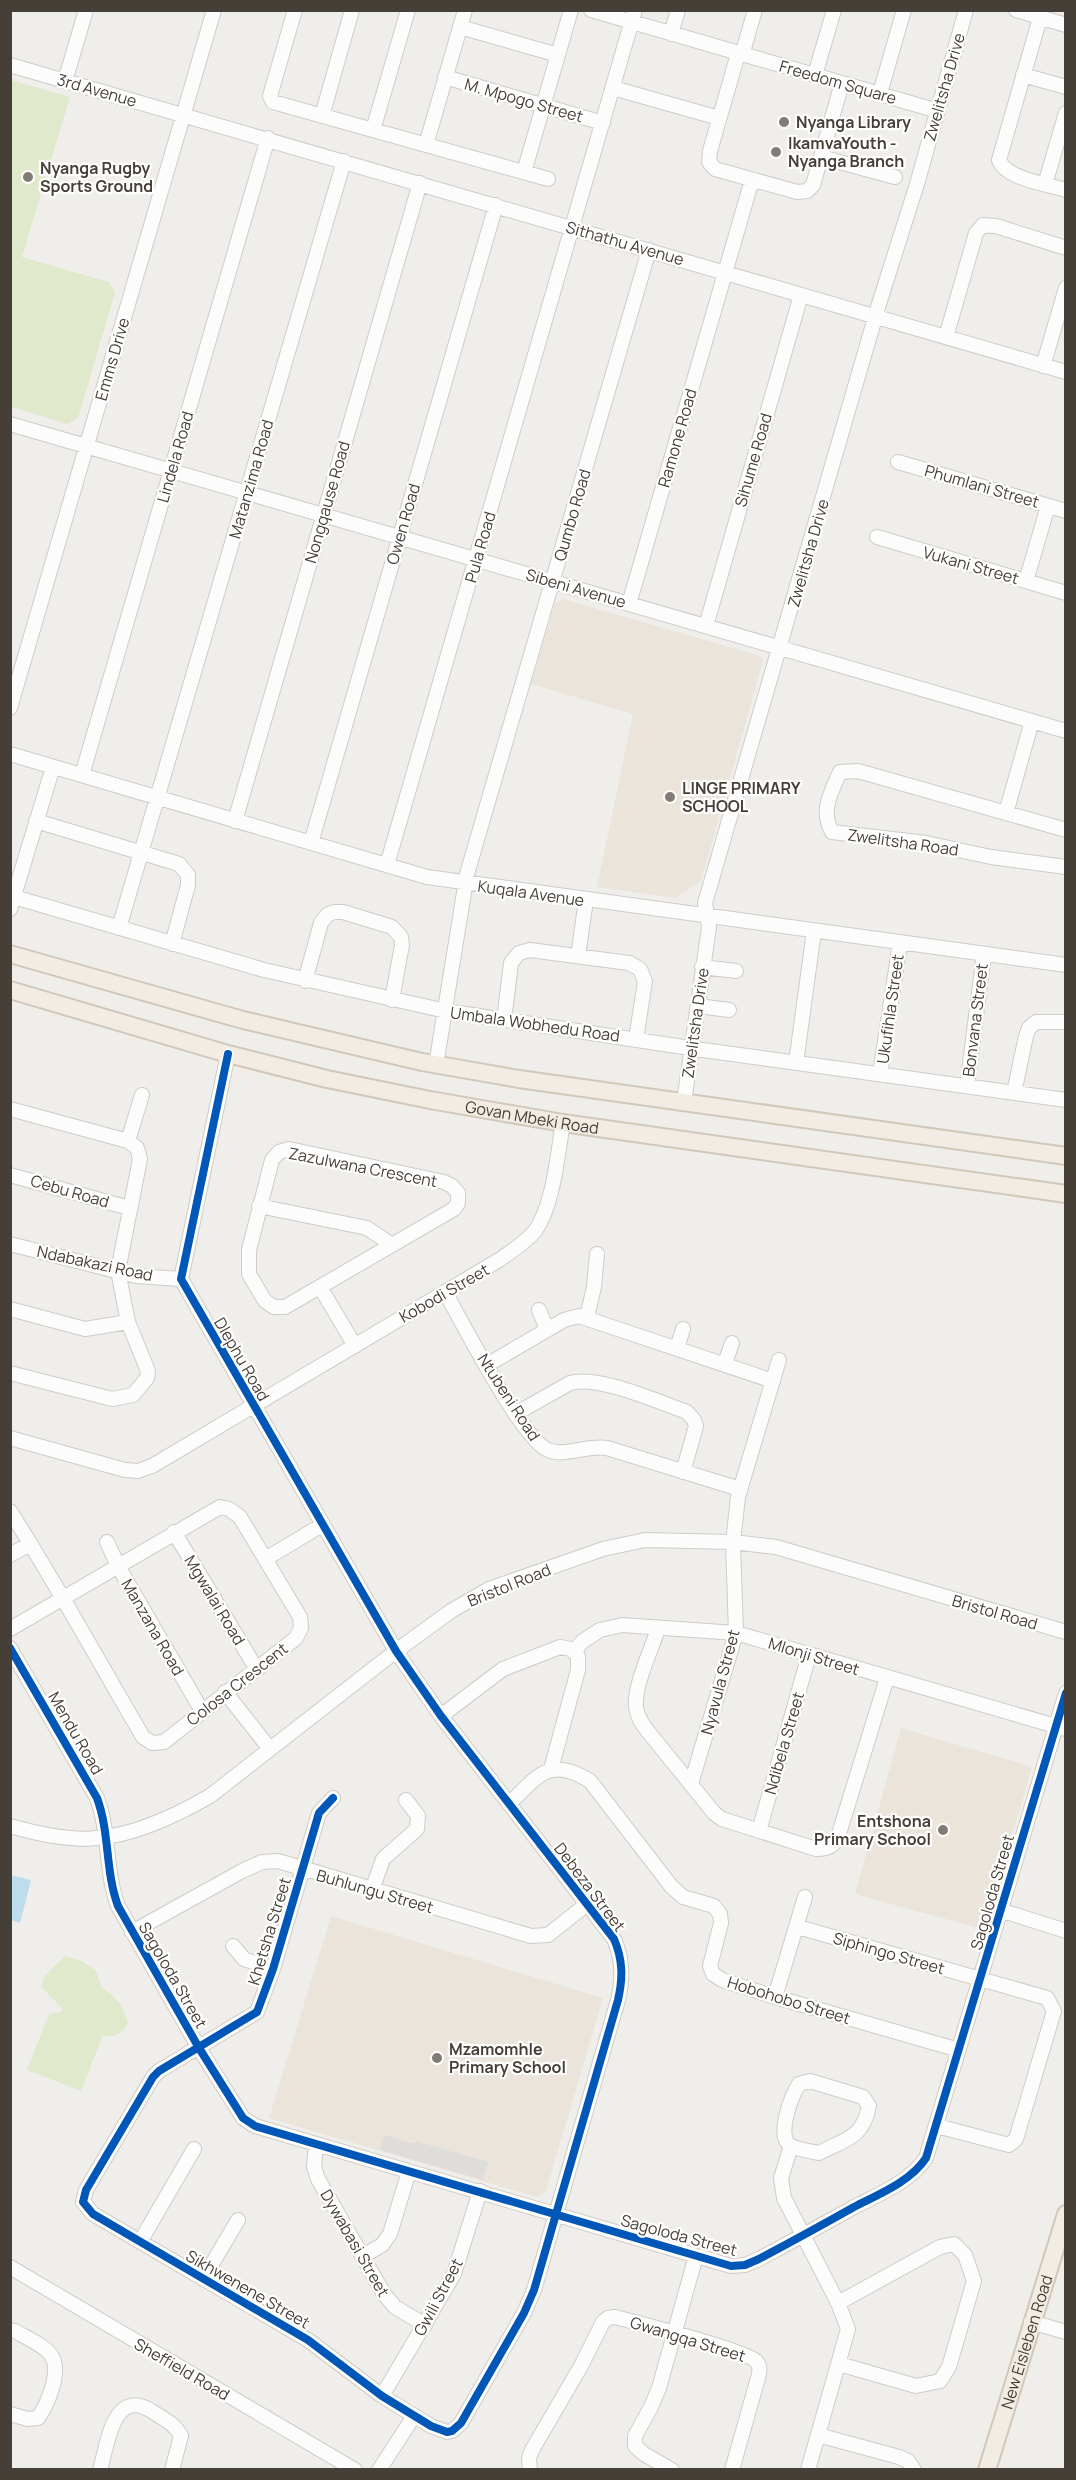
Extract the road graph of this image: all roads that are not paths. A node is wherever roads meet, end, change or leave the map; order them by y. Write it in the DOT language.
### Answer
graph roads {
  1 [pos="86,10"];
  2 [pos="214,10"];
  3 [pos="295,10"];
  4 [pos="352,10"];
  5 [pos="408,10"];
  6 [pos="465,10"];
  7 [pos="571,10"];
  8 [pos="591,10"];
  9 [pos="678,10"];
  10 [pos="755,10"];
  11 [pos="834,10"];
  12 [pos="904,10"];
  13 [pos="966,10"];
  14 [pos="1016,10"];
  15 [pos="634,16"];
  16 [pos="1040,18"];
  17 [pos="1065,25"];
  18 [pos="460,27"];
  19 [pos="671,34"];
  20 [pos="740,54"];
  21 [pos="558,55"];
  22 [pos="10,65"];
  23 [pos="815,75"];
  24 [pos="1023,75"];
  25 [pos="446,77"];
  26 [pos="65,81"];
  27 [pos="843,83"];
  28 [pos="1065,87"];
  29 [pos="614,88"];
  30 [pos="880,93"];
  31 [pos="543,105"];
  32 [pos="938,111"];
  33 [pos="1065,113"];
  34 [pos="183,115"];
  35 [pos="322,116"];
  36 [pos="719,118"];
  37 [pos="603,123"];
  38 [pos="373,130"];
  39 [pos="268,138"];
  40 [pos="426,145"];
  41 [pos="821,157"];
  42 [pos="344,161"];
  43 [pos="524,172"];
  44 [pos="895,177"];
  45 [pos="548,179"];
  46 [pos="752,180"];
  47 [pos="420,183"];
  48 [pos="1045,184"];
  49 [pos="1065,190"];
  50 [pos="496,205"];
  51 [pos="573,228"];
  52 [pos="1065,248"];
  53 [pos="649,250"];
  54 [pos="725,272"];
  55 [pos="1065,288"];
  56 [pos="801,295"];
  57 [pos="876,317"];
  58 [pos="946,337"];
  59 [pos="1042,366"];
  60 [pos="1065,372"];
  61 [pos="10,424"];
  62 [pos="87,446"];
  63 [pos="898,462"];
  64 [pos="171,471"];
  65 [pos="247,493"];
  66 [pos="1048,506"];
  67 [pos="1065,511"];
  68 [pos="323,515"];
  69 [pos="400,537"];
  70 [pos="876,537"];
  71 [pos="477,560"];
  72 [pos="1026,581"];
  73 [pos="552,582"];
  74 [pos="1065,593"];
  75 [pos="629,604"];
  76 [pos="706,626"];
  77 [pos="780,648"];
  78 [pos="10,708"];
  79 [pos="1032,722"];
  80 [pos="1065,731"];
  81 [pos="10,754"];
  82 [pos="53,766"];
  83 [pos="82,775"];
  84 [pos="157,798"];
  85 [pos="1006,813"];
  86 [pos="235,820"];
  87 [pos="36,821"];
  88 [pos="1065,830"];
  89 [pos="310,843"];
  90 [pos="142,851"];
  91 [pos="387,866"];
  92 [pos="1065,867"];
  93 [pos="466,884"];
  94 [pos="586,900"];
  95 [pos="12,903"];
  96 [pos="707,917"];
  97 [pos="118,927"];
  98 [pos="814,931"];
  99 [pos="900,943"];
  100 [pos="172,944"];
  101 [pos="10,954"];
  102 [pos="984,954"];
  103 [pos="578,956"];
  104 [pos="1065,965"];
  105 [pos="702,967"];
  106 [pos="736,970"];
  107 [pos="305,981"];
  108 [pos="10,990"];
  109 [pos="392,1000"];
  110 [pos="698,1006"];
  111 [pos="729,1010"];
  112 [pos="446,1011"];
  113 [pos="504,1020"];
  114 [pos="1065,1022"];
  115 [pos="636,1039"];
  116 [pos="692,1048"];
  117 [pos="228,1054"];
  118 [pos="796,1063"];
  119 [pos="436,1065"];
  120 [pos="880,1074"];
  121 [pos="967,1086"];
  122 [pos="1014,1093"];
  123 [pos="142,1095"];
  124 [pos="1065,1100"];
  125 [pos="684,1102"];
  126 [pos="10,1109"];
  127 [pos="563,1123"];
  128 [pos="129,1141"];
  129 [pos="1065,1156"];
  130 [pos="10,1175"];
  131 [pos="1065,1194"];
  132 [pos="260,1206"];
  133 [pos="129,1208"];
  134 [pos="10,1244"];
  135 [pos="392,1245"];
  136 [pos="597,1254"];
  137 [pos="118,1271"];
  138 [pos="181,1279"];
  139 [pos="321,1287"];
  140 [pos="445,1292"];
  141 [pos="10,1310"];
  142 [pos="539,1310"];
  143 [pos="587,1317"];
  144 [pos="128,1322"];
  145 [pos="547,1329"];
  146 [pos="683,1329"];
  147 [pos="732,1343"];
  148 [pos="355,1346"];
  149 [pos="677,1348"];
  150 [pos="779,1360"];
  151 [pos="725,1364"];
  152 [pos="487,1365"];
  153 [pos="12,1377"];
  154 [pos="773,1381"];
  155 [pos="252,1405"];
  156 [pos="515,1414"];
  157 [pos="10,1438"];
  158 [pos="683,1472"];
  159 [pos="740,1489"];
  160 [pos="10,1511"];
  161 [pos="322,1525"];
  162 [pos="174,1532"];
  163 [pos="107,1542"];
  164 [pos="734,1542"];
  165 [pos="30,1544"];
  166 [pos="10,1555"];
  167 [pos="267,1558"];
  168 [pos="118,1566"];
  169 [pos="61,1598"];
  170 [pos="10,1629"];
  171 [pos="658,1629"];
  172 [pos="1065,1632"];
  173 [pos="736,1633"];
  174 [pos="10,1648"];
  175 [pos="396,1651"];
  176 [pos="574,1651"];
  177 [pos="809,1655"];
  178 [pos="256,1668"];
  179 [pos="887,1678"];
  180 [pos="225,1692"];
  181 [pos="1065,1693"];
  182 [pos="202,1711"];
  183 [pos="441,1716"];
  184 [pos="1061,1728"];
  185 [pos="270,1749"];
  186 [pos="551,1769"];
  187 [pos="691,1784"];
  188 [pos="333,1798"];
  189 [pos="406,1800"];
  190 [pos="509,1804"];
  191 [pos="10,1826"];
  192 [pos="759,1831"];
  193 [pos="107,1837"];
  194 [pos="302,1869"];
  195 [pos="372,1890"];
  196 [pos="805,1897"];
  197 [pos="587,1904"];
  198 [pos="1000,1910"];
  199 [pos="798,1927"];
  200 [pos="1065,1931"];
  201 [pos="132,1932"];
  202 [pos="233,1946"];
  203 [pos="273,1969"];
  204 [pos="981,1979"];
  205 [pos="775,1997"];
  206 [pos="199,2048"];
  207 [pos="959,2050"];
  208 [pos="937,2126"];
  209 [pos="316,2144"];
  210 [pos="790,2146"];
  211 [pos="194,2149"];
  212 [pos="410,2171"];
  213 [pos="480,2191"];
  214 [pos="556,2214"];
  215 [pos="1065,2214"];
  216 [pos="237,2220"];
  217 [pos="802,2236"];
  218 [pos="140,2242"];
  219 [pos="363,2256"];
  220 [pos="696,2256"];
  221 [pos="10,2267"];
  222 [pos="203,2279"];
  223 [pos="838,2303"];
  224 [pos="1031,2322"];
  225 [pos="424,2325"];
  226 [pos="10,2330"];
  227 [pos="1065,2332"];
  228 [pos="674,2334"];
  229 [pos="839,2364"];
  230 [pos="382,2396"];
  231 [pos="10,2414"];
  232 [pos="414,2416"];
  233 [pos="818,2435"];
  234 [pos="100,2469"];
  235 [pos="172,2469"];
  236 [pos="355,2469"];
  237 [pos="379,2469"];
  238 [pos="530,2469"];
  239 [pos="672,2469"];
  240 [pos="732,2469"];
  241 [pos="808,2469"];
  242 [pos="914,2469"];
  243 [pos="987,2469"];
  1 -- 26 [label="street"];
  2 -- 34 [label="street, Emms Drive"];
  3 -- 35 [label="street"];
  4 -- 35 [label="street"];
  5 -- 38 [label="street"];
  6 -- 18 [label="street"];
  7 -- 21 [label="street"];
  8 -- 15 [label="street, Freedom Square"];
  9 -- 19 [label="street"];
  10 -- 20 [label="street"];
  11 -- 23 [label="street"];
  12 -- 30 [label="street"];
  13 -- 32 [label="street, Zwelitsha Drive"];
  14 -- 16 [label="street"];
  15 -- 19 [label="street, Freedom Square"];
  15 -- 29 [label="street, Pula Road"];
  16 -- 17 [label="street"];
  16 -- 24 [label="street"];
  18 -- 21 [label="street"];
  18 -- 25 [label="street"];
  19 -- 20 [label="street, Freedom Square"];
  20 -- 23 [label="street, Freedom Square"];
  20 -- 36 [label="street"];
  21 -- 31 [label="street"];
  22 -- 26 [label="street, 3rd Avenue"];
  23 -- 27 [label="street, Freedom Square"];
  24 -- 28 [label="street"];
  24 -- 48 [label="street"];
  25 -- 31 [label="street, M. Mpogo Street"];
  25 -- 40 [label="street"];
  26 -- 34 [label="street, 3rd Avenue"];
  27 -- 30 [label="street, Freedom Square"];
  27 -- 41 [label="street"];
  29 -- 36 [label="street"];
  29 -- 37 [label="street, Pula Road"];
  30 -- 32 [label="street, Freedom Square"];
  31 -- 37 [label="street, M. Mpogo Street"];
  31 -- 43 [label="street"];
  32 -- 57 [label="street, Zwelitsha Drive"];
  33 -- 48 [label="street"];
  34 -- 39 [label="street, Sithathu Avenue"];
  34 -- 62 [label="street, Emms Drive"];
  35 -- 38 [label="street"];
  36 -- 46 [label="street"];
  37 -- 51 [label="street, Pula Road"];
  38 -- 40 [label="street"];
  39 -- 42 [label="street, Sithathu Avenue"];
  39 -- 64 [label="street, Lindela Road"];
  40 -- 43 [label="street"];
  41 -- 44 [label="street"];
  41 -- 46 [label="street"];
  42 -- 47 [label="street, Sithathu Avenue"];
  42 -- 65 [label="street, Matanzima Road"];
  43 -- 45 [label="street"];
  46 -- 54 [label="street, Ramone Road"];
  47 -- 50 [label="street, Sithathu Avenue"];
  47 -- 68 [label="street, Nongqause Road"];
  48 -- 49 [label="street"];
  50 -- 51 [label="street, Sithathu Avenue"];
  50 -- 69 [label="street, Owen Road"];
  51 -- 53 [label="street, Sithathu Avenue"];
  51 -- 71 [label="street, Pula Road"];
  52 -- 58 [label="street"];
  53 -- 54 [label="street, Sithathu Avenue"];
  53 -- 73 [label="street, Qumbo Road"];
  54 -- 56 [label="street, Sithathu Avenue"];
  54 -- 75 [label="street, Ramone Road"];
  55 -- 59 [label="street"];
  56 -- 57 [label="street, Sithathu Avenue"];
  56 -- 76 [label="street, Sihume Road"];
  57 -- 58 [label="street, Sithathu Avenue"];
  57 -- 77 [label="street, Zwelitsha Drive"];
  58 -- 59 [label="street, Sithathu Avenue"];
  59 -- 60 [label="street, Sithathu Avenue"];
  61 -- 62 [label="street, Sibeni Avenue"];
  62 -- 64 [label="street, Sibeni Avenue"];
  62 -- 78 [label="street, Emms Drive"];
  63 -- 66 [label="street, Phumlani Street"];
  64 -- 65 [label="street, Sibeni Avenue"];
  64 -- 83 [label="street, Lindela Road"];
  65 -- 68 [label="street, Sibeni Avenue"];
  65 -- 84 [label="street, Matanzima Road"];
  66 -- 67 [label="street, Phumlani Street"];
  66 -- 72 [label="street"];
  68 -- 69 [label="street, Sibeni Avenue"];
  68 -- 86 [label="street, Nongqause Road"];
  69 -- 71 [label="street, Sibeni Avenue"];
  69 -- 89 [label="street, Owen Road"];
  70 -- 72 [label="street, Vukani Street"];
  71 -- 73 [label="street, Sibeni Avenue"];
  71 -- 91 [label="street, Pula Road"];
  72 -- 74 [label="street, Vukani Street"];
  73 -- 75 [label="street, Sibeni Avenue"];
  73 -- 93 [label="street, Qumbo Road"];
  75 -- 76 [label="street, Sibeni Avenue"];
  76 -- 77 [label="street, Sibeni Avenue"];
  77 -- 79 [label="street, Sibeni Avenue"];
  77 -- 96 [label="street, Zwelitsha Drive"];
  79 -- 80 [label="street, Sibeni Avenue"];
  79 -- 85 [label="street"];
  81 -- 82 [label="street, Kuqala Avenue"];
  82 -- 83 [label="street, Kuqala Avenue"];
  82 -- 87 [label="street, Umbala Wobhedu Road"];
  83 -- 84 [label="street, Kuqala Avenue"];
  84 -- 86 [label="street, Kuqala Avenue"];
  84 -- 90 [label="street, Matanzima Road"];
  85 -- 88 [label="street, Zwelitsha Road"];
  85 -- 92 [label="street, Zwelitsha Road"];
  86 -- 89 [label="street, Kuqala Avenue"];
  87 -- 90 [label="street"];
  87 -- 95 [label="street, Umbala Wobhedu Road"];
  89 -- 91 [label="street, Kuqala Avenue"];
  90 -- 97 [label="street, Matanzima Road"];
  90 -- 100 [label="street"];
  91 -- 93 [label="street, Kuqala Avenue"];
  93 -- 94 [label="street, Kuqala Avenue"];
  93 -- 112 [label="street, Qumbo Road"];
  94 -- 96 [label="street, Kuqala Avenue"];
  94 -- 103 [label="street"];
  95 -- 97 [label="street, Umbala Wobhedu Road"];
  96 -- 98 [label="street, Kuqala Avenue"];
  96 -- 105 [label="street, Zwelitsha Drive"];
  97 -- 100 [label="street, Umbala Wobhedu Road"];
  98 -- 99 [label="street, Kuqala Avenue"];
  98 -- 118 [label="street"];
  99 -- 102 [label="street, Kuqala Avenue"];
  99 -- 120 [label="street, Ukufihla Street"];
  100 -- 107 [label="street, Umbala Wobhedu Road"];
  101 -- 119 [label="main road"];
  102 -- 104 [label="street, Kuqala Avenue"];
  102 -- 121 [label="street, Bonvana Street"];
  103 -- 113 [label="street"];
  103 -- 115 [label="street"];
  105 -- 106 [label="street"];
  105 -- 110 [label="street, Zwelitsha Drive"];
  107 -- 109 [label="street, Umbala Wobhedu Road"];
  107 -- 109 [label="street"];
  108 -- 117 [label="main road, Govan Mbeki Road"];
  109 -- 112 [label="street, Umbala Wobhedu Road"];
  110 -- 111 [label="street"];
  110 -- 116 [label="street, Zwelitsha Drive"];
  112 -- 113 [label="street, Umbala Wobhedu Road"];
  112 -- 119 [label="street, Qumbo Road"];
  113 -- 115 [label="street, Umbala Wobhedu Road"];
  114 -- 122 [label="street"];
  115 -- 116 [label="street, Umbala Wobhedu Road"];
  116 -- 118 [label="street, Umbala Wobhedu Road"];
  116 -- 125 [label="street, Zwelitsha Drive"];
  117 -- 127 [label="main road, Govan Mbeki Road"];
  117 -- 138 [label="street"];
  118 -- 120 [label="street, Umbala Wobhedu Road"];
  119 -- 125 [label="main road"];
  120 -- 121 [label="street, Umbala Wobhedu Road"];
  121 -- 122 [label="street, Umbala Wobhedu Road"];
  122 -- 124 [label="street, Umbala Wobhedu Road"];
  123 -- 128 [label="street"];
  125 -- 129 [label="main road"];
  126 -- 128 [label="street"];
  127 -- 131 [label="main road, Govan Mbeki Road"];
  127 -- 140 [label="street, Kobodi Street"];
  128 -- 133 [label="street"];
  130 -- 133 [label="street, Cebu Road"];
  132 -- 135 [label="street"];
  132 -- 135 [label="street, Zazulwana Crescent"];
  132 -- 139 [label="street, Zazulwana Crescent"];
  133 -- 137 [label="street"];
  134 -- 137 [label="street, Ndabakazi Road"];
  135 -- 139 [label="street, Zazulwana Crescent"];
  136 -- 143 [label="street"];
  137 -- 138 [label="street, Ndabakazi Road"];
  137 -- 144 [label="street"];
  138 -- 155 [label="street, Dlephu Road"];
  139 -- 148 [label="street"];
  140 -- 148 [label="street, Kobodi Street"];
  140 -- 152 [label="street, Ntubeni Road"];
  141 -- 144 [label="street"];
  142 -- 145 [label="street"];
  143 -- 145 [label="street"];
  143 -- 149 [label="street"];
  144 -- 153 [label="street"];
  145 -- 152 [label="street"];
  146 -- 149 [label="street"];
  147 -- 151 [label="street"];
  148 -- 155 [label="street, Kobodi Street"];
  149 -- 151 [label="street"];
  150 -- 154 [label="street, Nyavula Street"];
  151 -- 154 [label="street"];
  152 -- 156 [label="street, Ntubeni Road"];
  154 -- 159 [label="street, Nyavula Street"];
  155 -- 157 [label="street, Kobodi Street"];
  155 -- 161 [label="street, Dlephu Road"];
  156 -- 158 [label="street, Ntubeni Road"];
  156 -- 158 [label="street"];
  158 -- 159 [label="street, Ntubeni Road"];
  159 -- 164 [label="street, Nyavula Street"];
  160 -- 165 [label="street, Colosa Crescent"];
  161 -- 167 [label="street"];
  161 -- 175 [label="street, Dlephu Road"];
  162 -- 167 [label="street, Colosa Crescent"];
  162 -- 168 [label="street, Colosa Crescent"];
  162 -- 178 [label="street, Mgwalai Road"];
  163 -- 168 [label="street, Manzana Road"];
  164 -- 172 [label="street, Bristol Road"];
  164 -- 173 [label="street, Nyavula Street"];
  164 -- 175 [label="street, Bristol Road"];
  165 -- 166 [label="street"];
  165 -- 169 [label="street, Colosa Crescent"];
  167 -- 178 [label="street, Colosa Crescent"];
  168 -- 169 [label="street, Colosa Crescent"];
  168 -- 182 [label="street, Manzana Road"];
  169 -- 170 [label="street"];
  169 -- 182 [label="street, Colosa Crescent"];
  171 -- 173 [label="street, Mlonji Street"];
  171 -- 176 [label="street, Mlonji Street"];
  171 -- 187 [label="street"];
  173 -- 177 [label="street, Mlonji Street"];
  173 -- 187 [label="street, Nyavula Street"];
  174 -- 193 [label="street, Mendu Road"];
  175 -- 183 [label="street, Debeza Street"];
  175 -- 185 [label="street, Bristol Road"];
  176 -- 183 [label="street"];
  176 -- 186 [label="street"];
  177 -- 179 [label="street, Mlonji Street"];
  177 -- 192 [label="street, Ndibela Street"];
  178 -- 180 [label="street, Colosa Crescent"];
  179 -- 184 [label="street, Mlonji Street"];
  179 -- 192 [label="street"];
  180 -- 182 [label="street, Colosa Crescent"];
  180 -- 185 [label="street"];
  181 -- 184 [label="street, Sagoloda Street"];
  183 -- 190 [label="street, Debeza Street"];
  184 -- 198 [label="street, Sagoloda Street"];
  185 -- 193 [label="street, Bristol Road"];
  186 -- 190 [label="street"];
  186 -- 205 [label="street, Hobohobo Street"];
  187 -- 192 [label="street"];
  188 -- 194 [label="street, Khetsha Street"];
  189 -- 195 [label="street"];
  190 -- 197 [label="street, Debeza Street"];
  191 -- 193 [label="street, Bristol Road"];
  193 -- 201 [label="street, Sagoloda Street"];
  194 -- 195 [label="street, Buhlungu Street"];
  194 -- 201 [label="street, Buhlungu Street"];
  194 -- 203 [label="street, Khetsha Street"];
  195 -- 197 [label="street, Buhlungu Street"];
  196 -- 199 [label="street"];
  197 -- 214 [label="street, Debeza Street"];
  198 -- 200 [label="street"];
  198 -- 204 [label="street, Sagoloda Street"];
  199 -- 204 [label="street, Siphingo Street"];
  199 -- 205 [label="street"];
  201 -- 206 [label="street, Sagoloda Street"];
  202 -- 203 [label="street, Khetsha Street"];
  203 -- 206 [label="street, Khetsha Street"];
  204 -- 207 [label="street, Sagoloda Street"];
  204 -- 208 [label="street, Siphingo Street"];
  205 -- 207 [label="street, Hobohobo Street"];
  206 -- 209 [label="street, Sagoloda Street"];
  206 -- 218 [label="street, Sikhwenene Street"];
  207 -- 208 [label="street, Sagoloda Street"];
  208 -- 217 [label="street, Sagoloda Street"];
  209 -- 212 [label="street, Sagoloda Street"];
  209 -- 219 [label="street, Dywabasi Street"];
  210 -- 210 [label="street"];
  210 -- 217 [label="street"];
  211 -- 218 [label="street"];
  212 -- 213 [label="street, Sagoloda Street"];
  212 -- 219 [label="street"];
  213 -- 214 [label="street, Sagoloda Street"];
  213 -- 225 [label="street, Gwili Street"];
  214 -- 220 [label="street, Sagoloda Street"];
  214 -- 232 [label="street, Sikhwenene Street"];
  215 -- 224 [label="main road, New Eisleben Road"];
  216 -- 222 [label="street, Sikhwenene Street"];
  217 -- 220 [label="street, Sagoloda Street"];
  217 -- 223 [label="street"];
  218 -- 222 [label="street, Sikhwenene Street"];
  219 -- 225 [label="street, Dywabasi Street"];
  220 -- 228 [label="street"];
  221 -- 236 [label="street, Sheffield Road"];
  222 -- 230 [label="street, Sikhwenene Street"];
  223 -- 229 [label="street"];
  223 -- 229 [label="street"];
  224 -- 227 [label="street"];
  224 -- 243 [label="main road, New Eisleben Road"];
  225 -- 230 [label="street, Gwili Street"];
  226 -- 231 [label="street"];
  228 -- 238 [label="street, Gwangqa Street"];
  228 -- 239 [label="street"];
  228 -- 240 [label="street, Gwangqa Street"];
  229 -- 233 [label="street"];
  230 -- 232 [label="street, Sikhwenene Street"];
  232 -- 237 [label="street"];
  233 -- 241 [label="street"];
  233 -- 242 [label="street"];
  234 -- 235 [label="street"];
}
